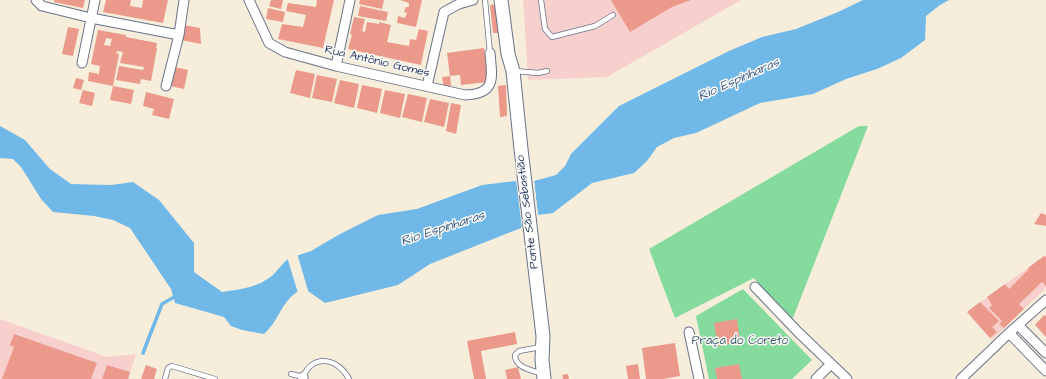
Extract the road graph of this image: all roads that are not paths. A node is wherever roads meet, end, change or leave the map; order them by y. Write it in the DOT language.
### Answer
graph roads {
  1 [pos="36,0"];
  2 [pos="95,0"];
  3 [pos="184,0"];
  4 [pos="249,0"];
  5 [pos="350,0"];
  6 [pos="473,0"];
  7 [pos="485,0"];
  8 [pos="501,0"];
  9 [pos="510,0"];
  10 [pos="541,0"];
  11 [pos="613,15"];
  12 [pos="91,18"];
  13 [pos="178,35"];
  14 [pos="490,53"];
  15 [pos="82,63"];
  16 [pos="336,66"];
  17 [pos="513,70"];
  18 [pos="547,71"];
  19 [pos="166,86"];
  20 [pos="427,86"];
  21 [pos="755,287"];
  22 [pos="1046,300"];
  23 [pos="1018,325"];
  24 [pos="689,332"];
  25 [pos="1009,333"];
  26 [pos="543,341"];
  27 [pos="1046,354"];
  28 [pos="831,364"];
  29 [pos="1046,371"];
  30 [pos="291,374"];
  31 [pos="303,378"];
  32 [pos="547,378"];
  33 [pos="165,379"];
  34 [pos="215,379"];
  35 [pos="349,379"];
  36 [pos="699,379"];
  37 [pos="816,379"];
  38 [pos="847,379"];
  39 [pos="961,379"];
  1 -- 12 [label="street"];
  2 -- 12 [label="street"];
  3 -- 13 [label="street"];
  4 -- 16 [label="street, Rua Antônio Gomes"];
  5 -- 16 [label="street"];
  6 -- 20 [label="street"];
  7 -- 14 [label="lane"];
  8 -- 17 [label="main road"];
  9 -- 17 [label="main road"];
  10 -- 11 [label="lane"];
  12 -- 13 [label="street"];
  12 -- 15 [label="street"];
  13 -- 19 [label="street"];
  14 -- 20 [label="street, Rua Antônio Gomes"];
  16 -- 20 [label="street, Rua Antônio Gomes"];
  17 -- 18 [label="lane"];
  17 -- 26 [label="main road, Ponte São Sebastião"];
  21 -- 28 [label="street"];
  22 -- 23 [label="street"];
  23 -- 25 [label="street"];
  23 -- 27 [label="street"];
  24 -- 36 [label="street"];
  25 -- 29 [label="street"];
  25 -- 39 [label="street"];
  26 -- 32 [label="main road, Ponte São Sebastião"];
  26 -- 32 [label="lane"];
  28 -- 37 [label="street"];
  28 -- 38 [label="street"];
  30 -- 31 [label="lane"];
  31 -- 35 [label="lane"];
  33 -- 34 [label="lane"];
}
